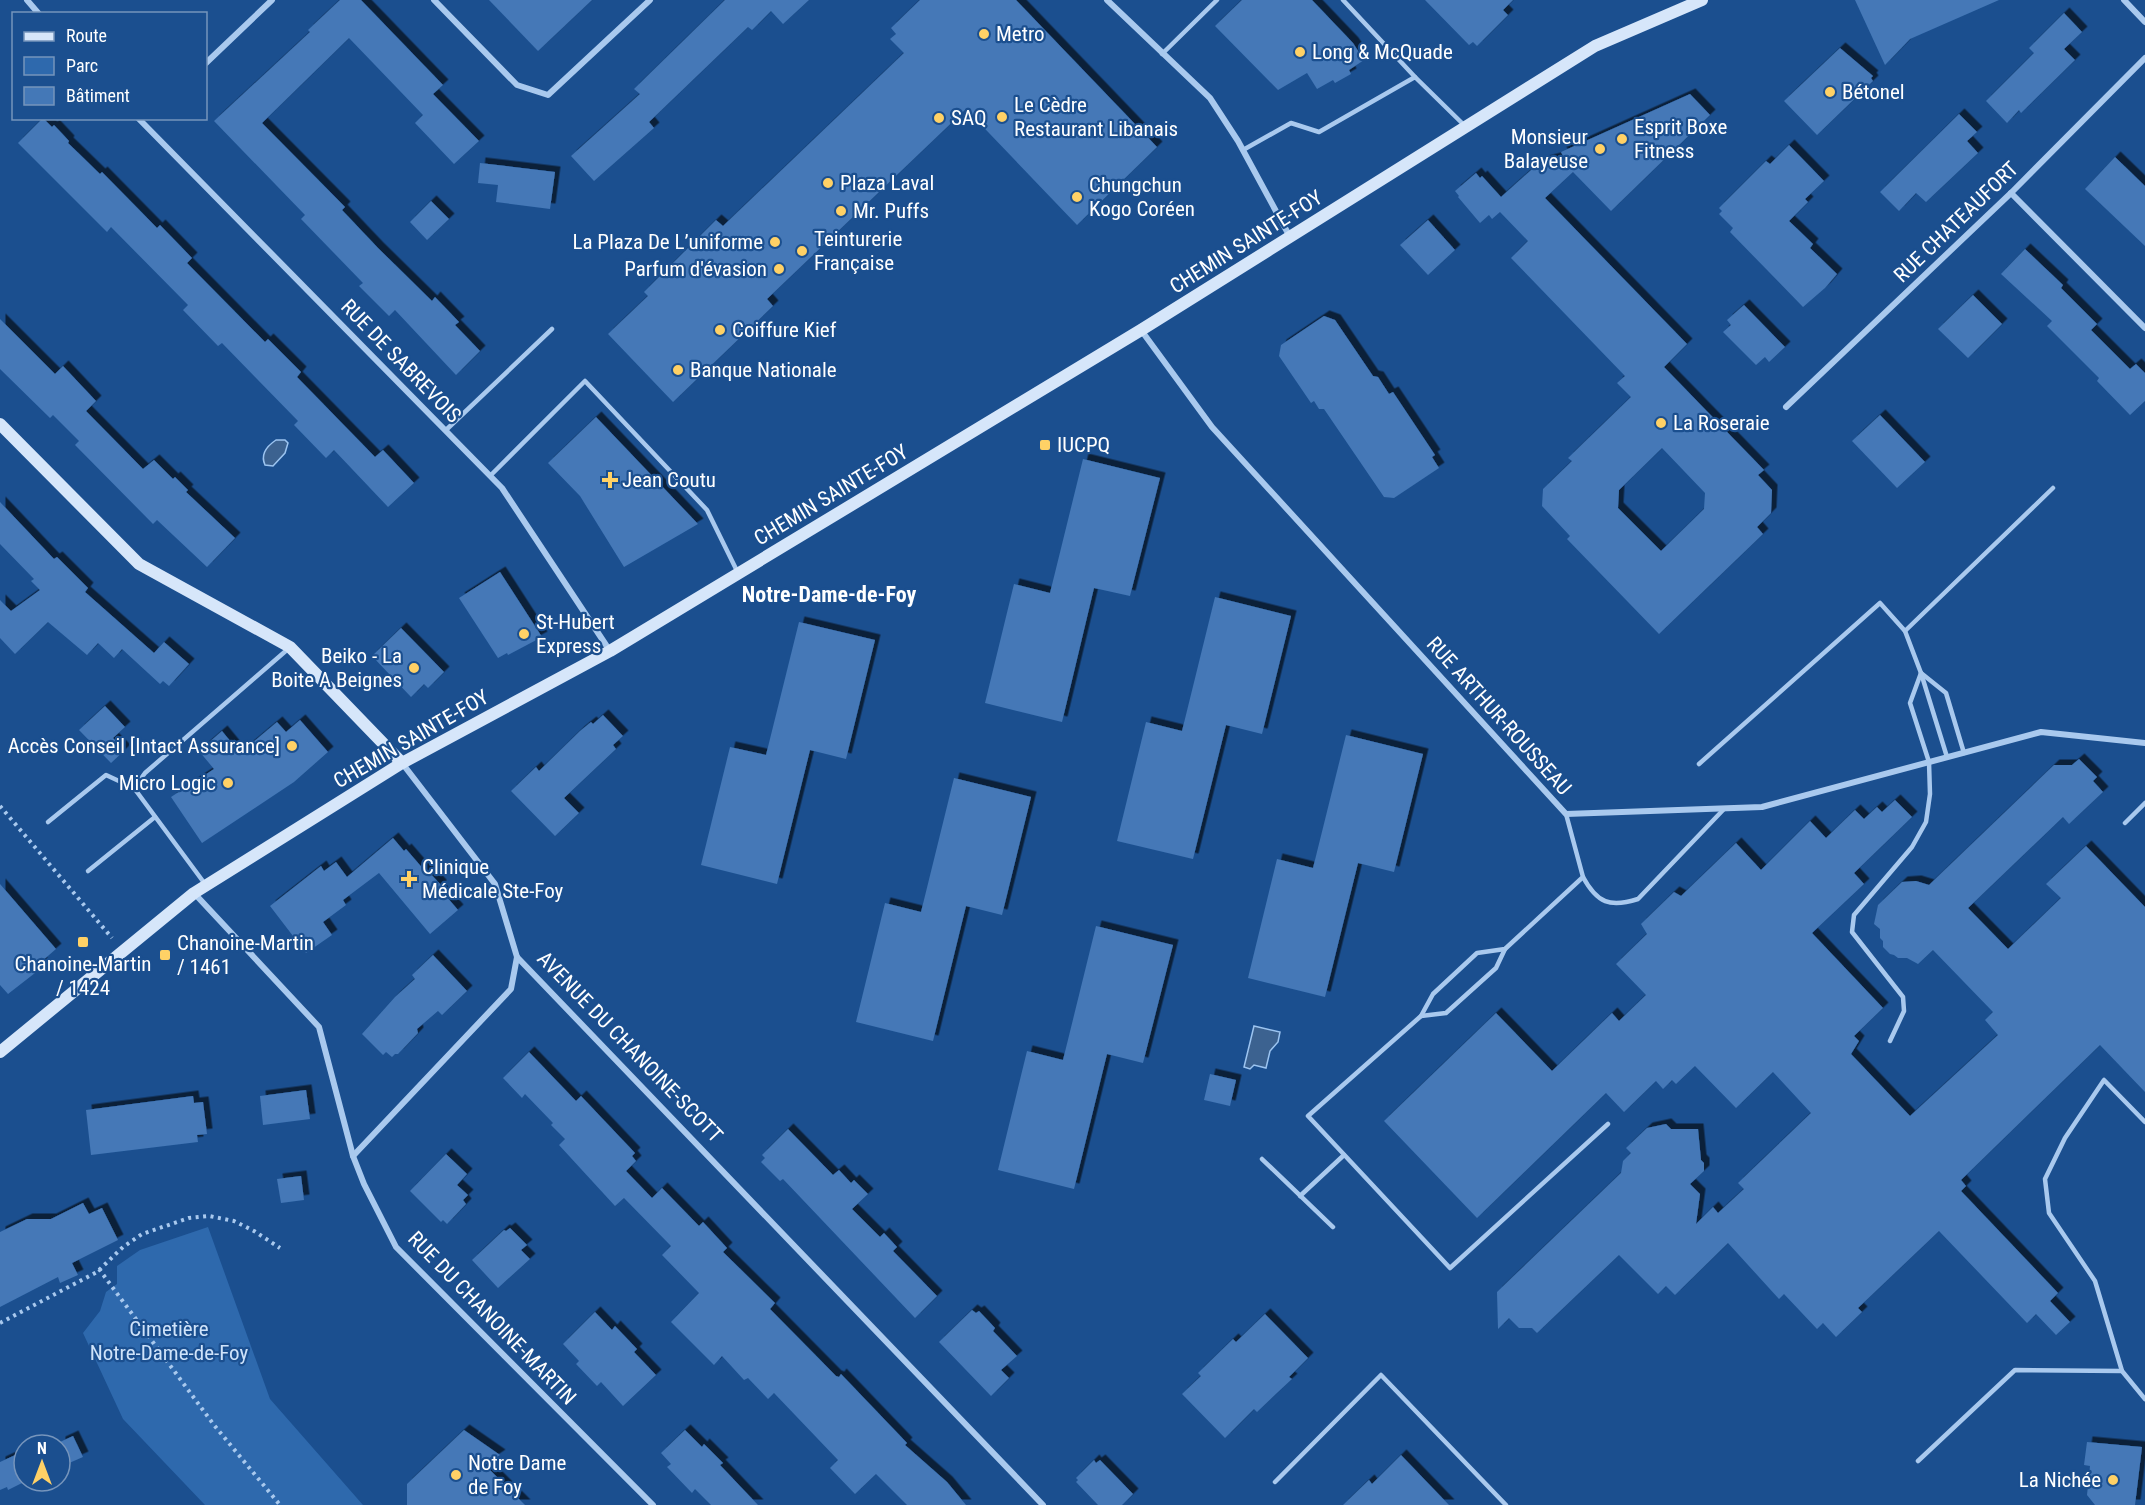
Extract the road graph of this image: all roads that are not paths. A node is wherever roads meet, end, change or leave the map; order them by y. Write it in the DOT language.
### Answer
graph roads {
  1 [pos="27,0"];
  2 [pos="272,0"];
  3 [pos="434,0"];
  4 [pos="650,0"];
  5 [pos="1107,0"];
  6 [pos="1217,0"];
  7 [pos="1343,0"];
  8 [pos="1701,0"];
  9 [pos="2124,0"];
  10 [pos="37,12"];
  11 [pos="2145,22"];
  12 [pos="1162,54"];
  13 [pos="2145,58"];
  14 [pos="207,62"];
  15 [pos="1415,77"];
  16 [pos="143,120"];
  17 [pos="1466,127"];
  18 [pos="1243,150"];
  19 [pos="2010,193"];
  20 [pos="1290,237"];
  21 [pos="2145,328"];
  22 [pos="552,329"];
  23 [pos="1141,330"];
  24 [pos="1786,407"];
  25 [pos="0,424"];
  26 [pos="446,430"];
  27 [pos="490,476"];
  28 [pos="2053,488"];
  29 [pos="738,574"];
  30 [pos="1905,631"];
  31 [pos="290,647"];
  32 [pos="610,651"];
  33 [pos="1921,673"];
  34 [pos="2145,743"];
  35 [pos="1964,753"];
  36 [pos="1947,757"];
  37 [pos="1929,762"];
  38 [pos="402,763"];
  39 [pos="1698,764"];
  40 [pos="134,788"];
  41 [pos="2145,803"];
  42 [pos="1724,809"];
  43 [pos="1566,814"];
  44 [pos="154,817"];
  45 [pos="48,822"];
  46 [pos="2125,823"];
  47 [pos="88,872"];
  48 [pos="1583,877"];
  49 [pos="206,885"];
  50 [pos="194,893"];
  51 [pos="1505,949"];
  52 [pos="517,957"];
  53 [pos="1421,1016"];
  54 [pos="1890,1041"];
  55 [pos="0,1052"];
  56 [pos="2145,1122"];
  57 [pos="1608,1124"];
  58 [pos="1344,1155"];
  59 [pos="353,1156"];
  60 [pos="1262,1159"];
  61 [pos="1300,1196"];
  62 [pos="1333,1227"];
  63 [pos="2122,1371"];
  64 [pos="2145,1399"];
  65 [pos="1918,1461"];
  66 [pos="1275,1482"];
  67 [pos="652,1505"];
  68 [pos="1043,1505"];
  69 [pos="1506,1505"];
  1 -- 10 [label="street"];
  2 -- 14 [label="street"];
  3 -- 4 [label="street"];
  5 -- 12 [label="street"];
  6 -- 12 [label="lane"];
  7 -- 15 [label="lane"];
  8 -- 17 [label="main road, CHEMIN SAINTE-FOY"];
  9 -- 11 [label="street"];
  12 -- 18 [label="street"];
  13 -- 19 [label="street, RUE CHATEAUFORT"];
  15 -- 17 [label="lane"];
  15 -- 18 [label="lane"];
  16 -- 26 [label="street, RUE DE SABREVOIS"];
  17 -- 20 [label="main road, CHEMIN SAINTE-FOY"];
  18 -- 20 [label="street"];
  19 -- 21 [label="street"];
  19 -- 24 [label="street, RUE CHATEAUFORT"];
  20 -- 23 [label="main road, CHEMIN SAINTE-FOY"];
  22 -- 26 [label="lane"];
  23 -- 29 [label="main road, CHEMIN SAINTE-FOY"];
  23 -- 43 [label="street, RUE ARTHUR-ROUSSEAU"];
  25 -- 31 [label="main road, AVENUE DU CHANOINE-SCOTT"];
  26 -- 27 [label="street, RUE DE SABREVOIS"];
  27 -- 29 [label="lane"];
  27 -- 32 [label="street, RUE DE SABREVOIS"];
  28 -- 30 [label="lane"];
  29 -- 32 [label="main road, CHEMIN SAINTE-FOY"];
  30 -- 33 [label="lane"];
  30 -- 39 [label="lane"];
  31 -- 38 [label="main road, AVENUE DU CHANOINE-SCOTT"];
  31 -- 40 [label="lane"];
  32 -- 38 [label="main road, CHEMIN SAINTE-FOY"];
  33 -- 35 [label="lane"];
  33 -- 36 [label="lane"];
  33 -- 37 [label="lane"];
  34 -- 35 [label="street, RUE ARTHUR-ROUSSEAU"];
  35 -- 36 [label="street, RUE ARTHUR-ROUSSEAU"];
  36 -- 37 [label="street, RUE ARTHUR-ROUSSEAU"];
  37 -- 42 [label="street, RUE ARTHUR-ROUSSEAU"];
  37 -- 54 [label="lane"];
  38 -- 49 [label="main road, CHEMIN SAINTE-FOY"];
  38 -- 52 [label="street, AVENUE DU CHANOINE-SCOTT"];
  40 -- 44 [label="lane"];
  40 -- 45 [label="lane"];
  41 -- 46 [label="lane"];
  42 -- 43 [label="street, RUE ARTHUR-ROUSSEAU"];
  42 -- 48 [label="lane"];
  43 -- 48 [label="lane"];
  44 -- 47 [label="lane"];
  44 -- 49 [label="lane"];
  48 -- 51 [label="lane"];
  49 -- 50 [label="main road, CHEMIN SAINTE-FOY"];
  50 -- 55 [label="main road, CHEMIN SAINTE-FOY"];
  50 -- 59 [label="street, RUE DU CHANOINE-MARTIN"];
  51 -- 53 [label="lane"];
  51 -- 53 [label="lane"];
  52 -- 59 [label="street"];
  52 -- 68 [label="street, AVENUE DU CHANOINE-SCOTT"];
  53 -- 58 [label="lane"];
  56 -- 63 [label="lane"];
  57 -- 58 [label="lane"];
  58 -- 61 [label="lane"];
  59 -- 67 [label="street, RUE DU CHANOINE-MARTIN"];
  60 -- 61 [label="lane"];
  61 -- 62 [label="lane"];
  63 -- 64 [label="lane"];
  63 -- 65 [label="lane"];
  66 -- 69 [label="lane"];
}
